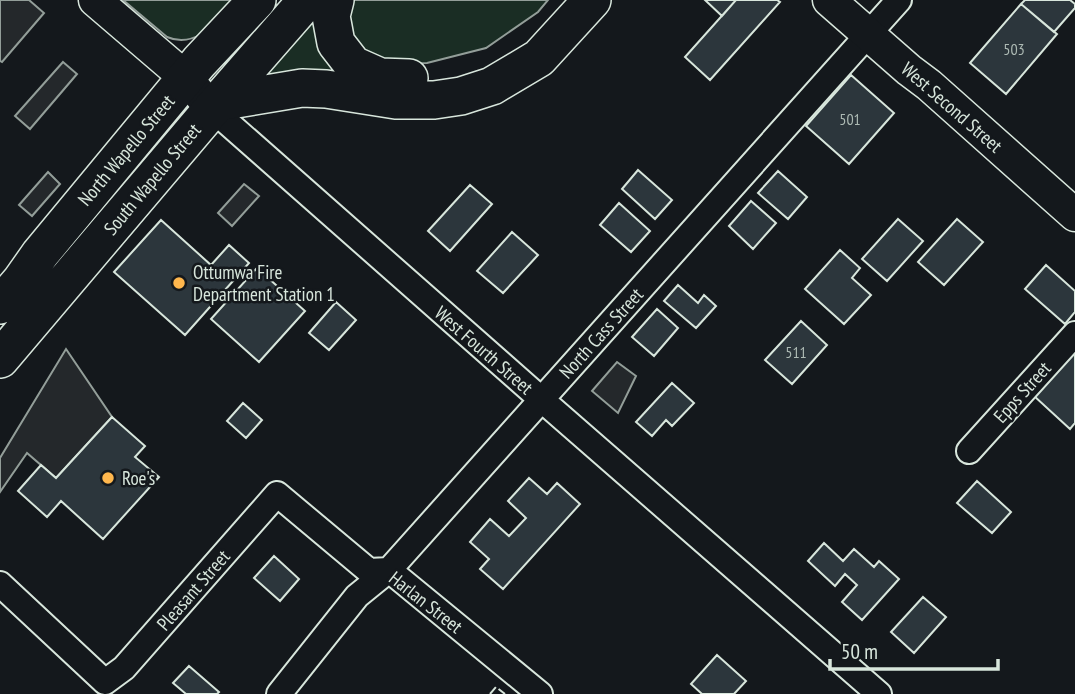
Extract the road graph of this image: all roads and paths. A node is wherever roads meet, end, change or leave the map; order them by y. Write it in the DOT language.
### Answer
graph roads {
  1 [pos="95,0"];
  2 [pos="257,0"];
  3 [pos="307,0"];
  4 [pos="335,0"];
  5 [pos="563,0"];
  6 [pos="592,0"];
  7 [pos="829,0"];
  8 [pos="899,0"];
  9 [pos="868,34"];
  10 [pos="186,78"];
  11 [pos="215,105"];
  12 [pos="1075,215"];
  13 [pos="0,305"];
  14 [pos="1075,334"];
  15 [pos="0,359"];
  16 [pos="542,400"];
  17 [pos="969,451"];
  18 [pos="277,494"];
  19 [pos="389,570"];
  20 [pos="0,584"];
  21 [pos="106,688"];
  22 [pos="279,694"];
  23 [pos="540,694"];
  24 [pos="879,694"];
  1 -- 10 [label="main road, West Fourth Street"];
  2 -- 10 [label="highway, North Wapello Street"];
  3 -- 11 [label="highway, South Wapello Street"];
  4 -- 5 [label="highway"];
  6 -- 11 [label="highway"];
  7 -- 9 [label="main road, West Second Street"];
  8 -- 9 [label="street, North Cass Street"];
  9 -- 12 [label="main road, West Second Street"];
  9 -- 16 [label="street, North Cass Street"];
  10 -- 11 [label="main road, West Fourth Street"];
  10 -- 13 [label="highway, North Wapello Street"];
  11 -- 15 [label="highway, South Wapello Street"];
  11 -- 16 [label="street, West Fourth Street"];
  14 -- 17 [label="street, Epps Street"];
  16 -- 19 [label="street, North Cass Street"];
  16 -- 24 [label="street, West Fourth Street"];
  18 -- 19 [label="street, Harlan Street"];
  18 -- 21 [label="street, Pleasant Street"];
  19 -- 22 [label="street, North Cass Street"];
  19 -- 23 [label="street, Harlan Street"];
  20 -- 21 [label="street"];
}
